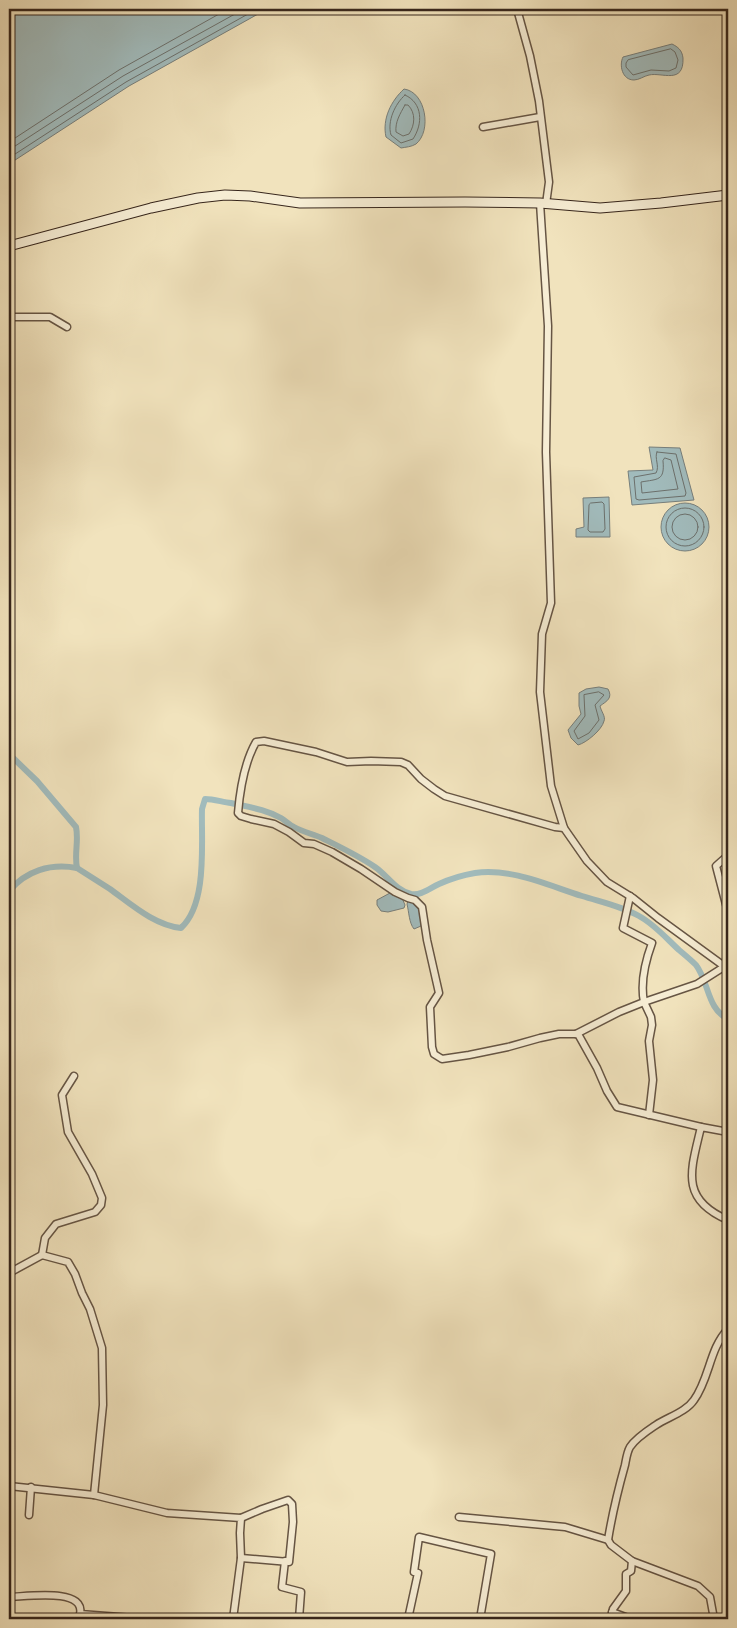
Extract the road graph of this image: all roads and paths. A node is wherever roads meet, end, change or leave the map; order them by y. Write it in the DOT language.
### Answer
graph roads {
  1 [pos="517,9"];
  2 [pos="540,117"];
  3 [pos="483,127"];
  4 [pos="728,195"];
  5 [pos="543,204"];
  6 [pos="9,246"];
  7 [pos="9,317"];
  8 [pos="67,327"];
  9 [pos="564,828"];
  10 [pos="725,858"];
  11 [pos="630,896"];
  12 [pos="728,912"];
  13 [pos="727,967"];
  14 [pos="644,1002"];
  15 [pos="576,1034"];
  16 [pos="74,1076"];
  17 [pos="648,1115"];
  18 [pos="701,1127"];
  19 [pos="728,1132"];
  20 [pos="728,1220"];
  21 [pos="42,1255"];
  22 [pos="9,1272"];
  23 [pos="728,1329"];
  24 [pos="9,1486"];
  25 [pos="31,1488"];
  26 [pos="94,1495"];
  27 [pos="29,1516"];
  28 [pos="459,1517"];
  29 [pos="241,1518"];
  30 [pos="608,1540"];
  31 [pos="241,1558"];
  32 [pos="285,1561"];
  33 [pos="632,1561"];
  34 [pos="9,1597"];
  35 [pos="612,1616"];
  36 [pos="233,1618"];
  37 [pos="146,1619"];
  38 [pos="262,1619"];
  39 [pos="298,1619"];
  40 [pos="408,1619"];
  41 [pos="480,1619"];
  42 [pos="631,1619"];
  43 [pos="714,1619"];
  1 -- 2 [label="street"];
  2 -- 3 [label="street"];
  2 -- 5 [label="street"];
  4 -- 5 [label="street"];
  5 -- 6 [label="street"];
  5 -- 9 [label="street"];
  7 -- 8 [label="street"];
  9 -- 11 [label="street"];
  9 -- 15 [label="street"];
  10 -- 12 [label="street"];
  11 -- 13 [label="street"];
  11 -- 14 [label="street"];
  13 -- 14 [label="street"];
  14 -- 15 [label="street"];
  14 -- 17 [label="street"];
  15 -- 17 [label="street"];
  16 -- 21 [label="street"];
  17 -- 18 [label="street"];
  18 -- 19 [label="street"];
  18 -- 20 [label="street"];
  21 -- 22 [label="street"];
  21 -- 26 [label="street"];
  23 -- 30 [label="street"];
  24 -- 25 [label="street"];
  25 -- 26 [label="street"];
  25 -- 27 [label="street"];
  26 -- 29 [label="street"];
  28 -- 30 [label="street"];
  29 -- 31 [label="street"];
  29 -- 32 [label="street"];
  30 -- 33 [label="street"];
  31 -- 32 [label="street"];
  31 -- 36 [label="street"];
  32 -- 39 [label="street"];
  33 -- 35 [label="street"];
  33 -- 43 [label="street"];
  34 -- 37 [label="street"];
  35 -- 42 [label="street"];
  36 -- 38 [label="street"];
  40 -- 41 [label="street"];
}
